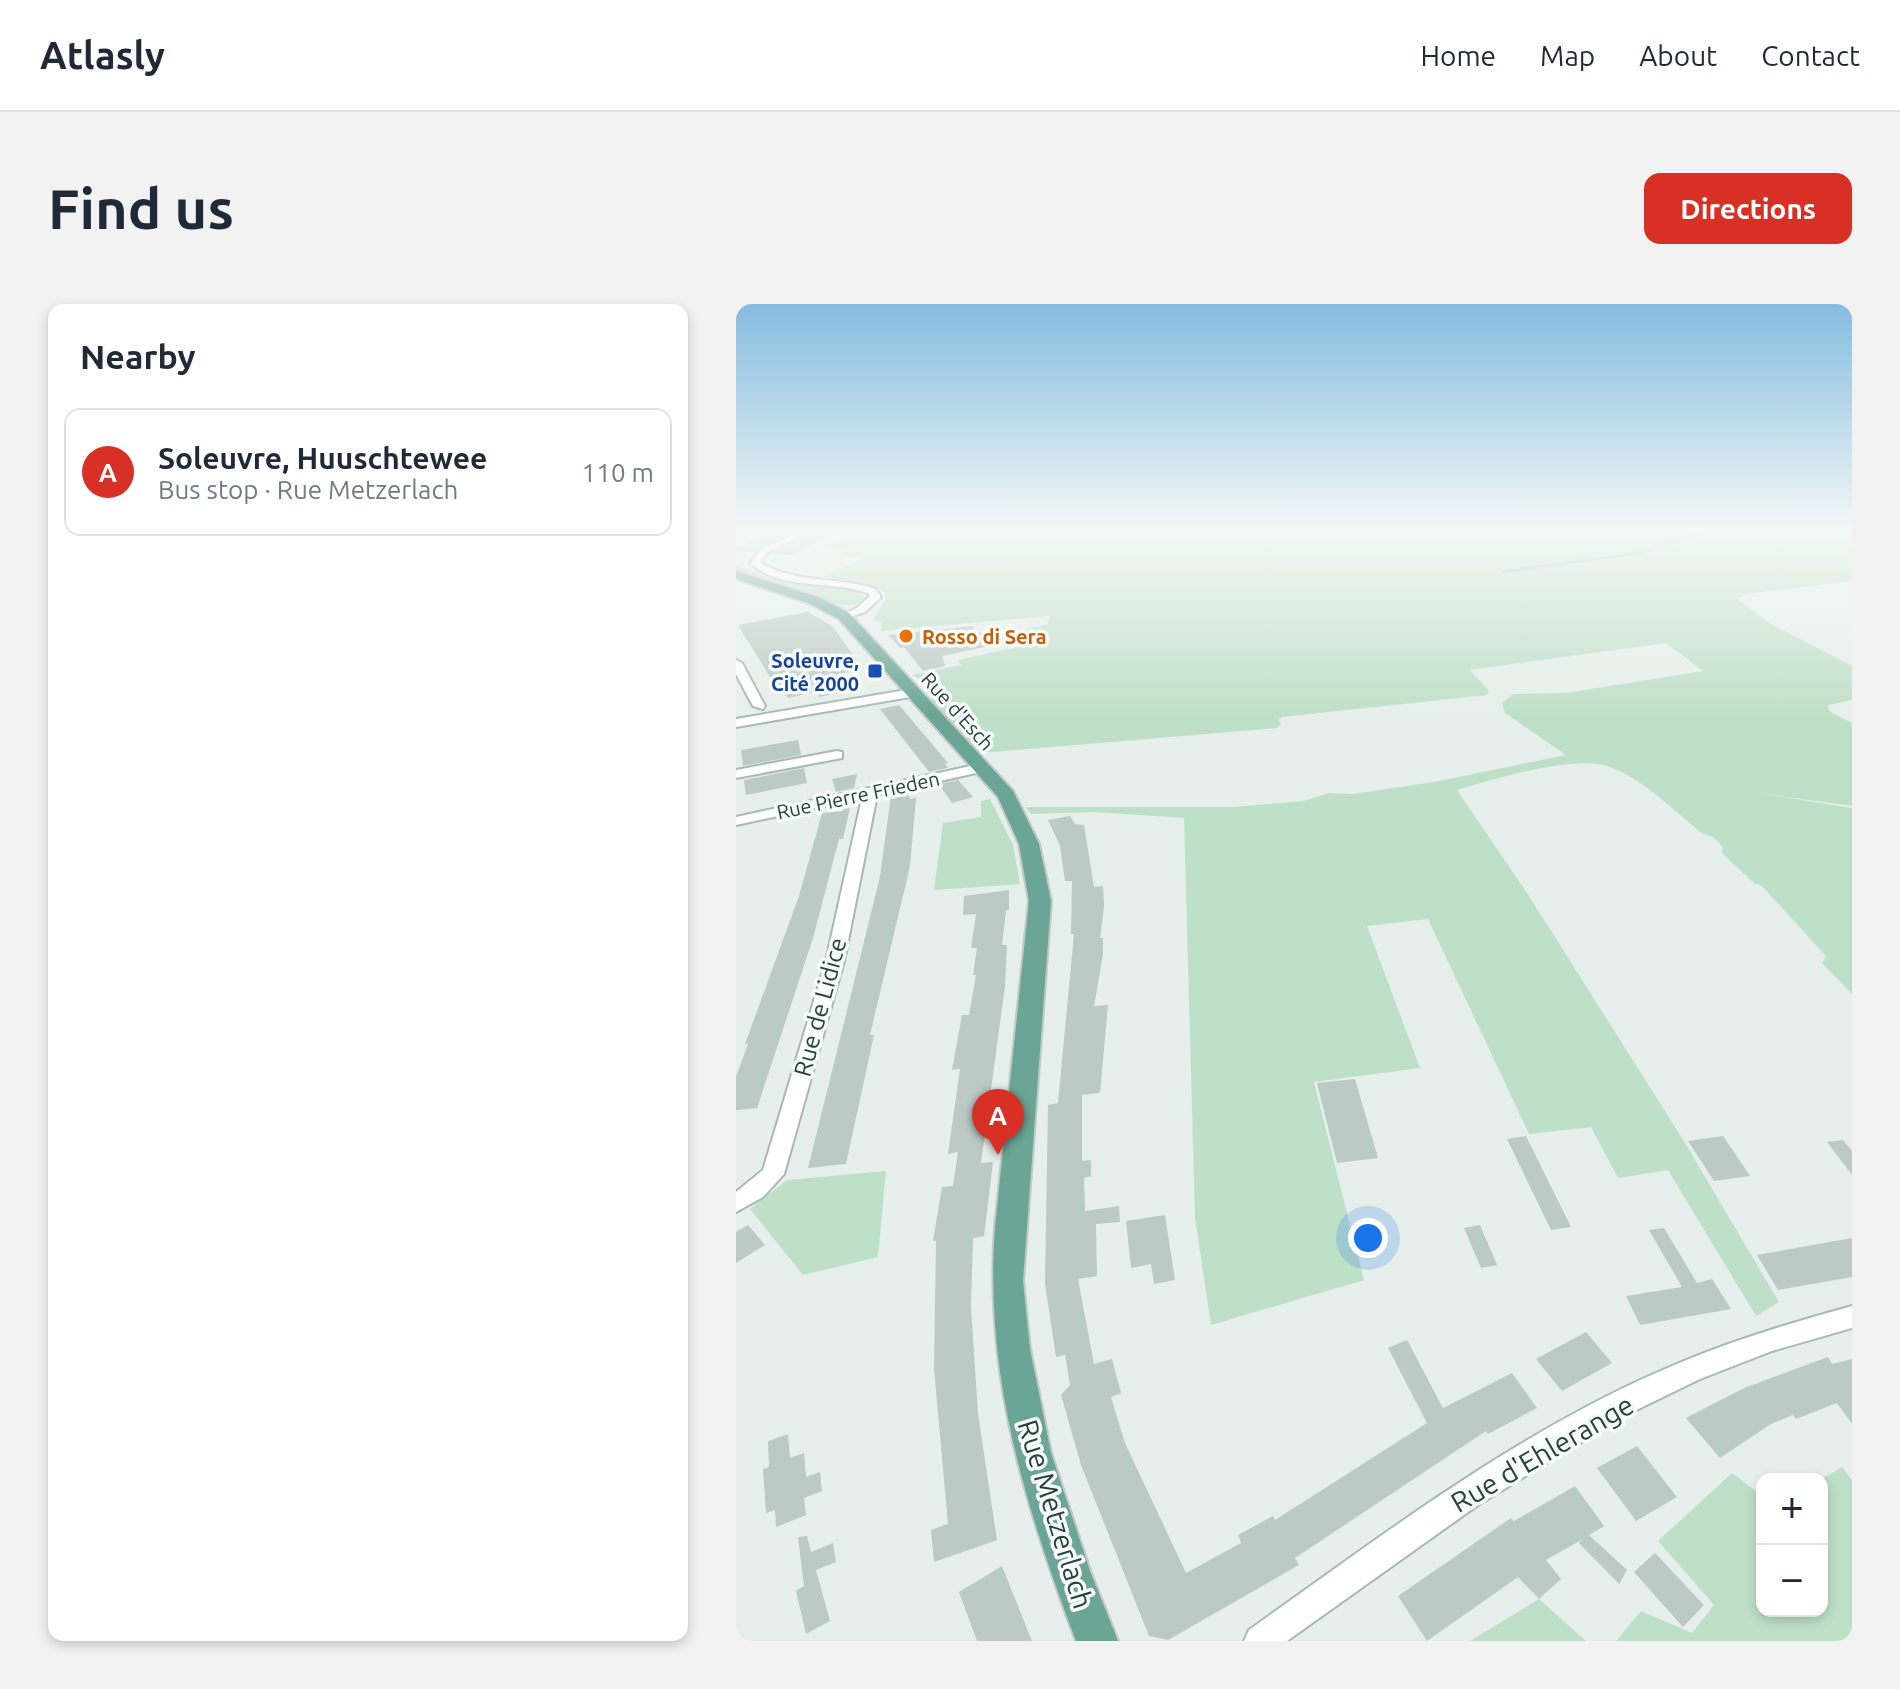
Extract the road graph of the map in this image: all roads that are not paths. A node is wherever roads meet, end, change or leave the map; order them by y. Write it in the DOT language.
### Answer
graph roads {
  1 [pos="786,591"];
  2 [pos="872,591"];
  3 [pos="844,616"];
  4 [pos="736,663"];
  5 [pos="910,690"];
  6 [pos="759,706"];
  7 [pos="736,717"];
  8 [pos="736,723"];
  9 [pos="837,755"];
  10 [pos="980,768"];
  11 [pos="736,774"];
  12 [pos="870,792"];
  13 [pos="1018,816"];
  14 [pos="736,821"];
  15 [pos="736,1203"];
  16 [pos="1852,1317"];
  17 [pos="1097,1641"];
  18 [pos="1260,1641"];
  1 -- 3 [label="main road, Rue d'Esch"];
  2 -- 3 [label="street"];
  3 -- 5 [label="main road, Rue d'Esch"];
  4 -- 6 [label="street"];
  5 -- 7 [label="street"];
  5 -- 8 [label="street"];
  5 -- 10 [label="main road, Rue d'Esch"];
  9 -- 11 [label="street, Rue Pierre Frieden"];
  10 -- 12 [label="street, Rue Pierre Frieden"];
  10 -- 13 [label="main road, Rue d'Esch"];
  12 -- 14 [label="street, Rue Pierre Frieden"];
  12 -- 15 [label="street, Rue de Lidice"];
  13 -- 17 [label="main road, Rue Metzerlach"];
  16 -- 18 [label="street, Rue d'Ehlerange"];
}
